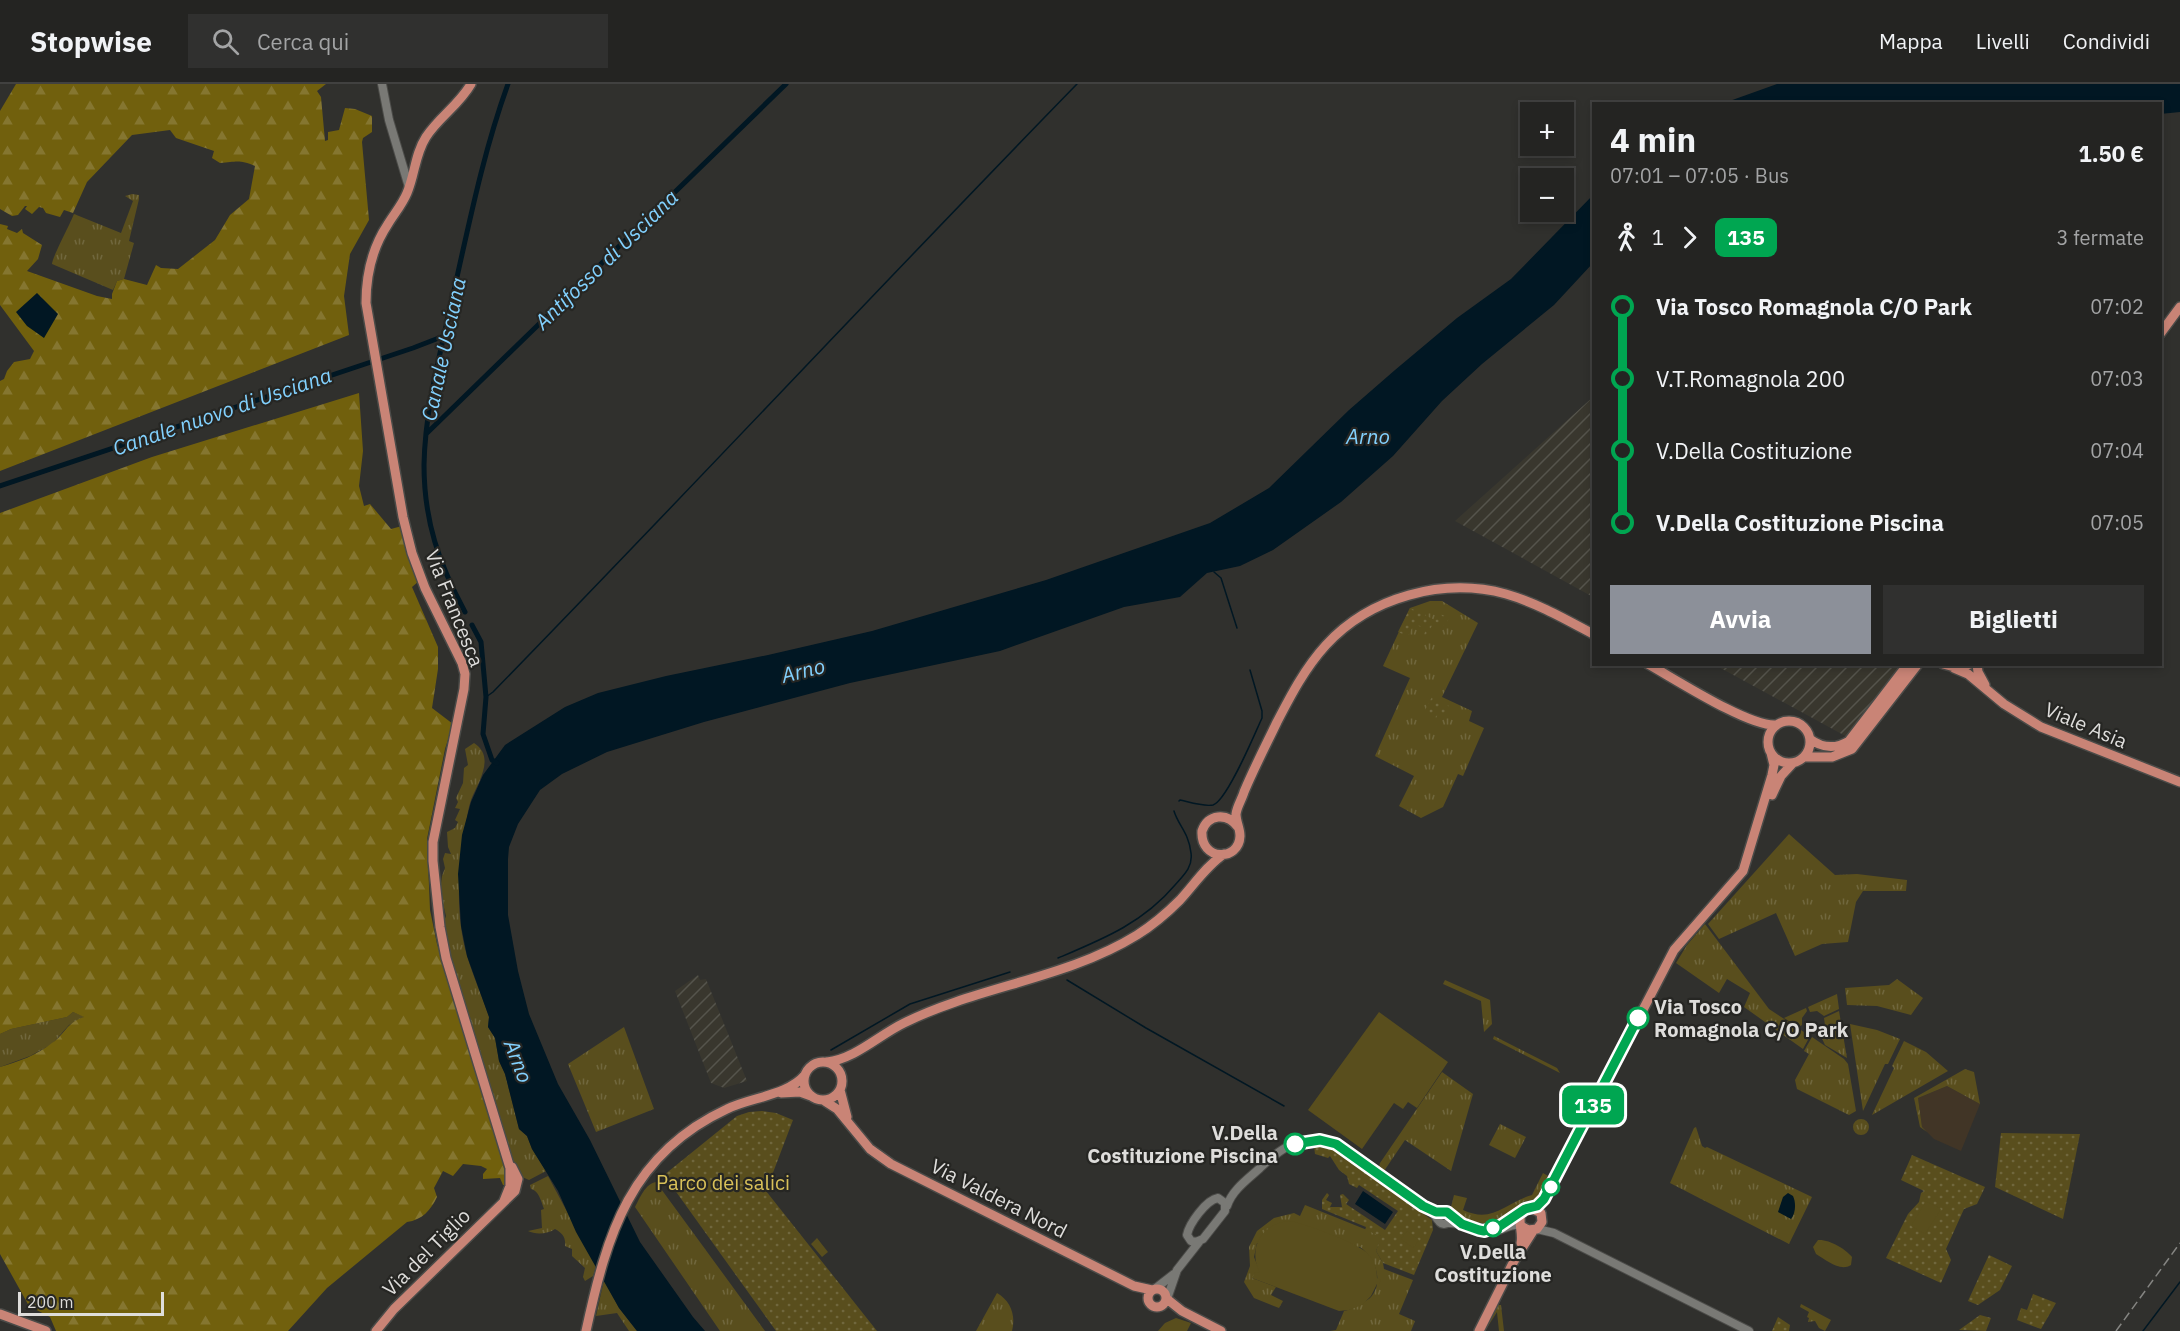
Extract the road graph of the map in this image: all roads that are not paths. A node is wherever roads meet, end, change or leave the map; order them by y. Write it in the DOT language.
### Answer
graph roads {
  1 [pos="382,84"];
  2 [pos="471,84"];
  3 [pos="409,187"];
  4 [pos="2179,308"];
  5 [pos="2162,331"];
  6 [pos="1592,633"];
  7 [pos="1652,666"];
  8 [pos="1906,666"];
  9 [pos="1916,666"];
  10 [pos="1948,666"];
  11 [pos="1962,666"];
  12 [pos="1977,666"];
  13 [pos="1954,668"];
  14 [pos="1986,688"];
  15 [pos="1735,712"];
  16 [pos="1776,725"];
  17 [pos="1810,738"];
  18 [pos="1768,741"];
  19 [pos="1771,753"];
  20 [pos="1804,757"];
  21 [pos="1793,763"];
  22 [pos="1251,775"];
  23 [pos="2180,782"];
  24 [pos="1216,817"];
  25 [pos="1758,824"];
  26 [pos="1238,827"];
  27 [pos="1206,848"];
  28 [pos="1224,855"];
  29 [pos="1192,886"];
  30 [pos="870,1043"];
  31 [pos="827,1062"];
  32 [pos="805,1075"];
  33 [pos="841,1086"];
  34 [pos="769,1094"];
  35 [pos="812,1096"];
  36 [pos="823,1100"];
  37 [pos="855,1133"];
  38 [pos="1552,1185"];
  39 [pos="1237,1189"];
  40 [pos="1218,1198"];
  41 [pos="504,1201"];
  42 [pos="1227,1206"];
  43 [pos="1533,1208"];
  44 [pos="1521,1213"];
  45 [pos="1543,1220"];
  46 [pos="1521,1225"];
  47 [pos="1535,1230"];
  48 [pos="1484,1231"];
  49 [pos="1554,1233"];
  50 [pos="1187,1236"];
  51 [pos="1199,1242"];
  52 [pos="1183,1261"];
  53 [pos="1514,1261"];
  54 [pos="1177,1270"];
  55 [pos="1152,1292"];
  56 [pos="1165,1301"];
  57 [pos="0,1314"];
  58 [pos="1737,1325"];
  59 [pos="46,1331"];
  60 [pos="376,1331"];
  61 [pos="586,1331"];
  62 [pos="1221,1331"];
  63 [pos="1479,1331"];
  64 [pos="1744,1331"];
  65 [pos="1749,1331"];
  1 -- 3 [label="street"];
  2 -- 3 [label="main road, Via Francesca"];
  3 -- 41 [label="main road, Via Francesca"];
  4 -- 5 [label="main road"];
  6 -- 22 [label="main road"];
  7 -- 15 [label="main road"];
  8 -- 17 [label="main road"];
  9 -- 20 [label="main road"];
  10 -- 13 [label="main road, Viale Asia"];
  11 -- 13 [label="main road"];
  12 -- 14 [label="main road"];
  13 -- 14 [label="main road, Viale Asia"];
  14 -- 23 [label="main road, Viale Asia"];
  15 -- 16 [label="main road"];
  15 -- 18 [label="main road"];
  16 -- 17 [label="main road"];
  16 -- 18 [label="main road"];
  17 -- 20 [label="main road"];
  18 -- 19 [label="main road"];
  19 -- 21 [label="main road"];
  19 -- 25 [label="main road"];
  20 -- 21 [label="main road"];
  21 -- 25 [label="main road"];
  22 -- 24 [label="main road"];
  22 -- 26 [label="main road"];
  24 -- 26 [label="main road"];
  24 -- 27 [label="main road"];
  25 -- 38 [label="main road"];
  26 -- 28 [label="main road"];
  27 -- 28 [label="main road"];
  27 -- 29 [label="main road"];
  28 -- 29 [label="main road"];
  29 -- 30 [label="main road"];
  30 -- 31 [label="main road"];
  30 -- 33 [label="main road"];
  31 -- 32 [label="main road"];
  31 -- 33 [label="main road"];
  32 -- 34 [label="main road"];
  32 -- 35 [label="main road"];
  33 -- 36 [label="main road"];
  33 -- 37 [label="main road"];
  34 -- 35 [label="main road"];
  34 -- 61 [label="main road"];
  35 -- 36 [label="main road"];
  36 -- 37 [label="main road"];
  37 -- 55 [label="main road, Via Valdera Nord"];
  38 -- 43 [label="main road"];
  38 -- 45 [label="main road"];
  39 -- 40 [label="street"];
  39 -- 42 [label="street"];
  39 -- 48 [label="street"];
  40 -- 42 [label="street"];
  40 -- 50 [label="street"];
  41 -- 60 [label="main road, Via del Tiglio"];
  42 -- 51 [label="street"];
  43 -- 44 [label="main road"];
  43 -- 45 [label="main road"];
  44 -- 46 [label="main road"];
  44 -- 48 [label="street"];
  45 -- 47 [label="main road"];
  45 -- 49 [label="street"];
  46 -- 47 [label="main road"];
  46 -- 48 [label="street"];
  46 -- 53 [label="main road"];
  47 -- 49 [label="street"];
  47 -- 53 [label="main road"];
  49 -- 58 [label="street"];
  50 -- 51 [label="street"];
  50 -- 52 [label="street"];
  51 -- 52 [label="street"];
  52 -- 54 [label="street"];
  53 -- 63 [label="main road"];
  54 -- 55 [label="street"];
  54 -- 56 [label="street"];
  55 -- 56 [label="main road"];
  55 -- 56 [label="main road, Via Valdera Nord"];
  56 -- 62 [label="main road, Via Valdera Nord"];
  57 -- 59 [label="main road"];
  58 -- 64 [label="street"];
  58 -- 65 [label="street"];
}
